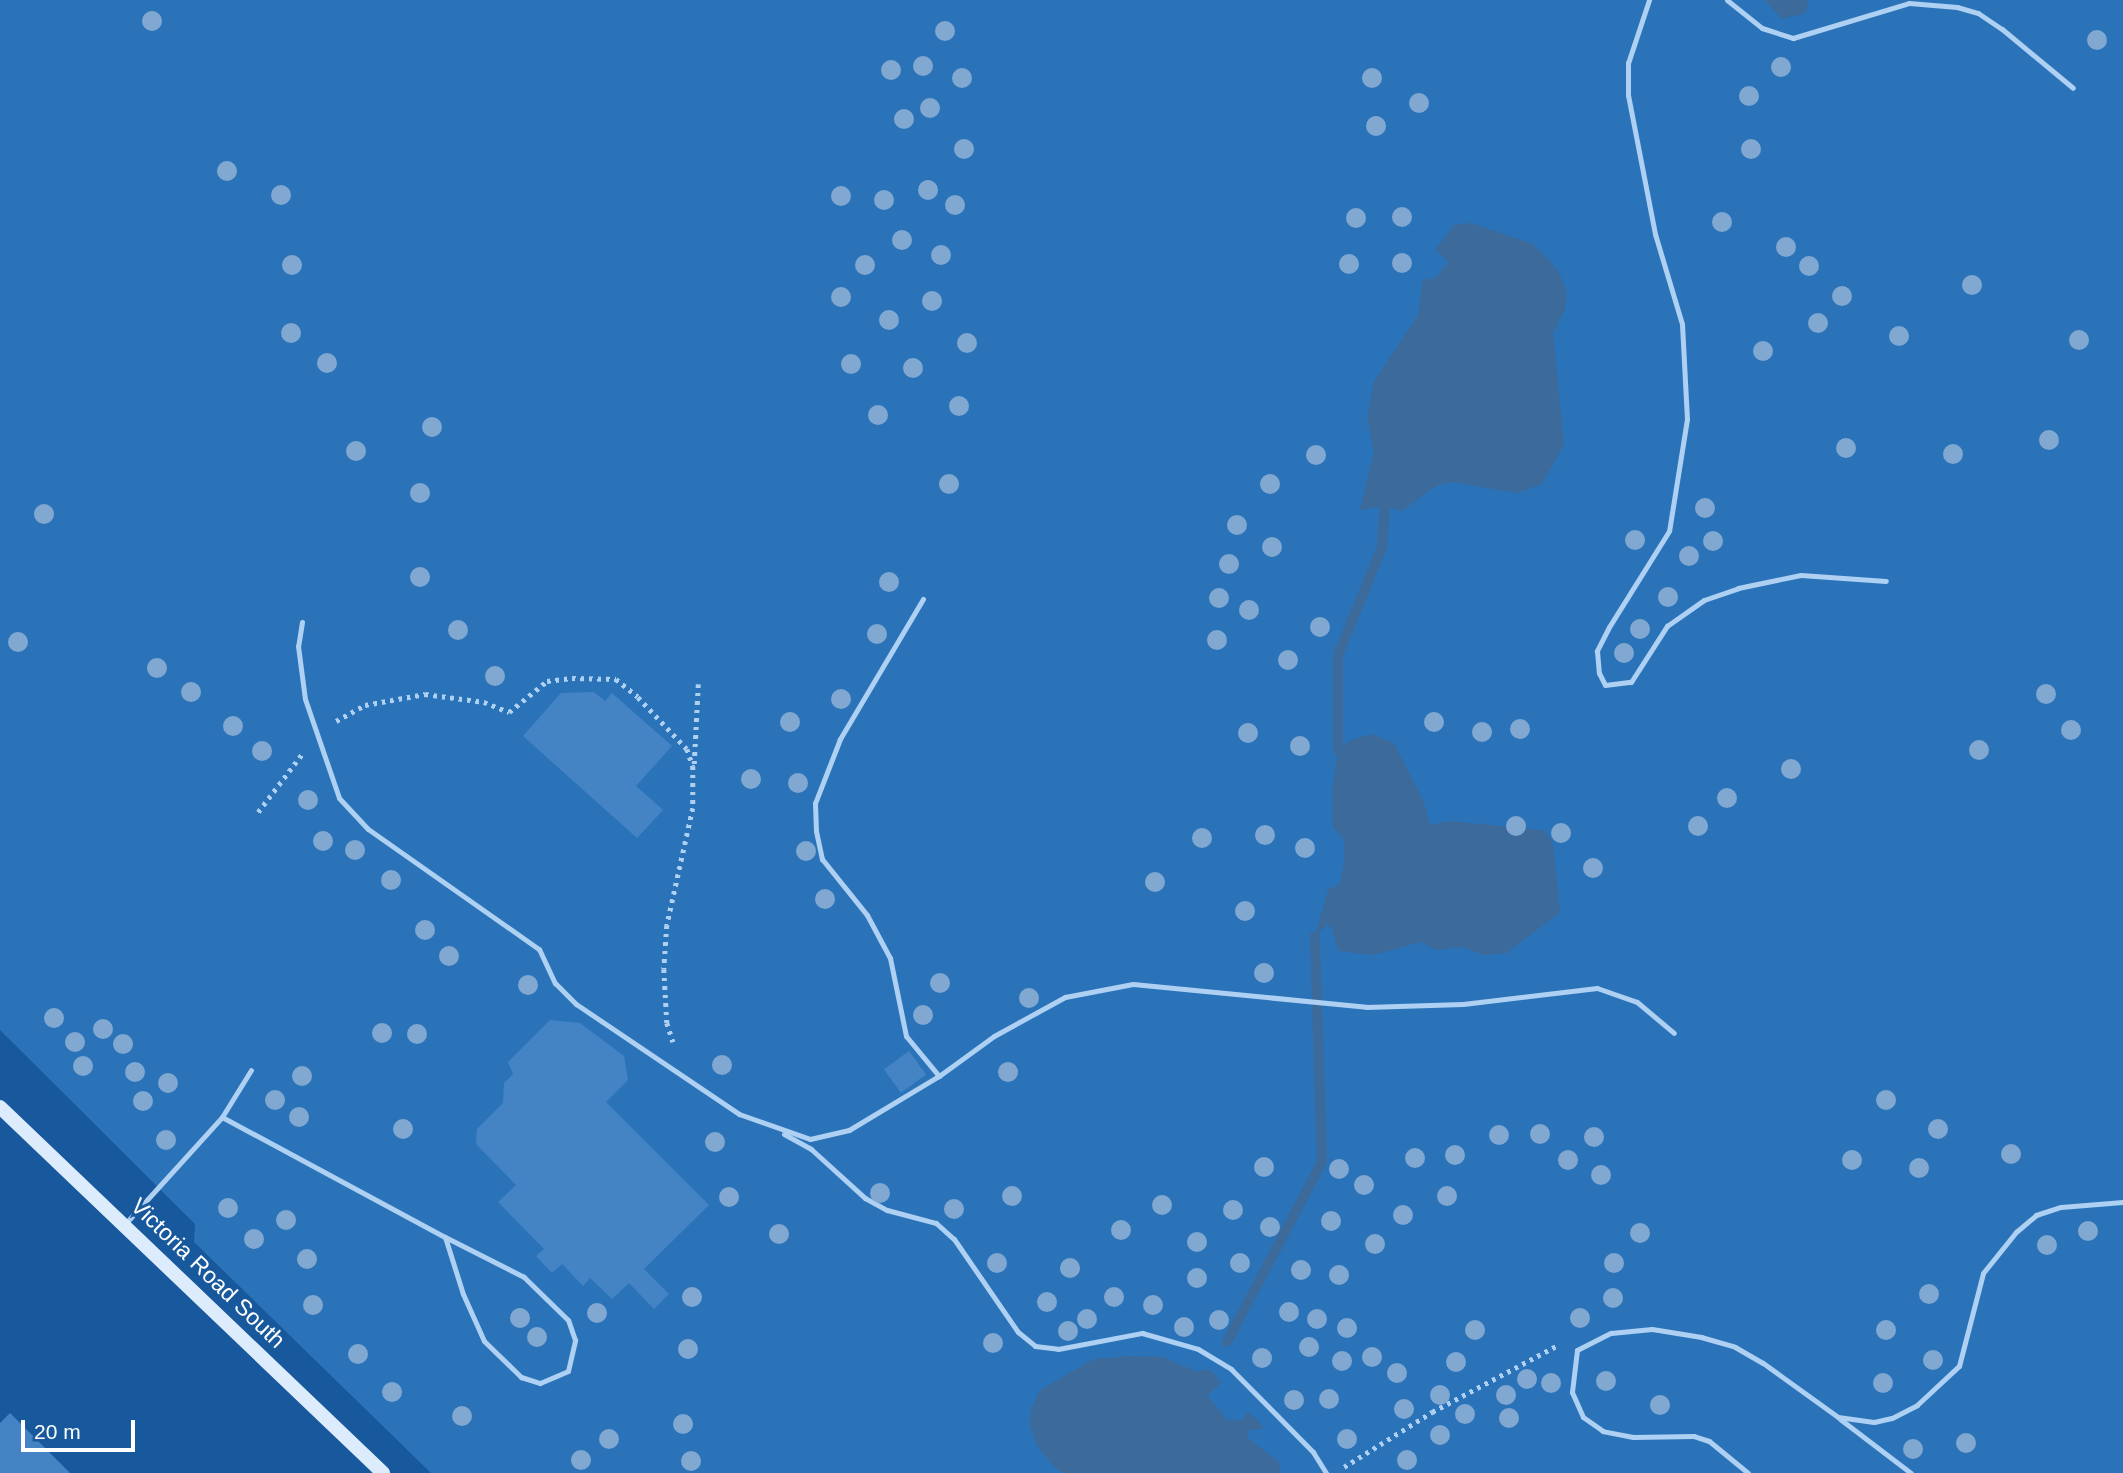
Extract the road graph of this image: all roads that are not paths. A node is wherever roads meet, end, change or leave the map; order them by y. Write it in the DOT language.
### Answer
graph roads {
  1 [pos="1649,0"];
  2 [pos="1727,0"];
  3 [pos="2073,88"];
  4 [pos="1886,581"];
  5 [pos="923,599"];
  6 [pos="302,622"];
  7 [pos="1674,1033"];
  8 [pos="251,1070"];
  9 [pos="939,1076"];
  10 [pos="0,1107"];
  11 [pos="222,1117"];
  12 [pos="776,1130"];
  13 [pos="2123,1202"];
  14 [pos="125,1224"];
  15 [pos="446,1237"];
  16 [pos="1838,1418"];
  17 [pos="383,1473"];
  18 [pos="1326,1473"];
  19 [pos="1748,1473"];
  20 [pos="1911,1473"];
  1 -- 4 [label="lane"];
  2 -- 3 [label="lane"];
  5 -- 9 [label="lane"];
  6 -- 12 [label="lane"];
  7 -- 9 [label="lane"];
  8 -- 11 [label="lane"];
  9 -- 12 [label="lane"];
  10 -- 14 [label="main road, Victoria Road South"];
  11 -- 14 [label="lane"];
  11 -- 15 [label="lane"];
  12 -- 18 [label="lane"];
  13 -- 16 [label="lane"];
  14 -- 17 [label="main road, Victoria Road South"];
  15 -- 15 [label="lane"];
  16 -- 19 [label="lane"];
  16 -- 20 [label="lane"];
}
